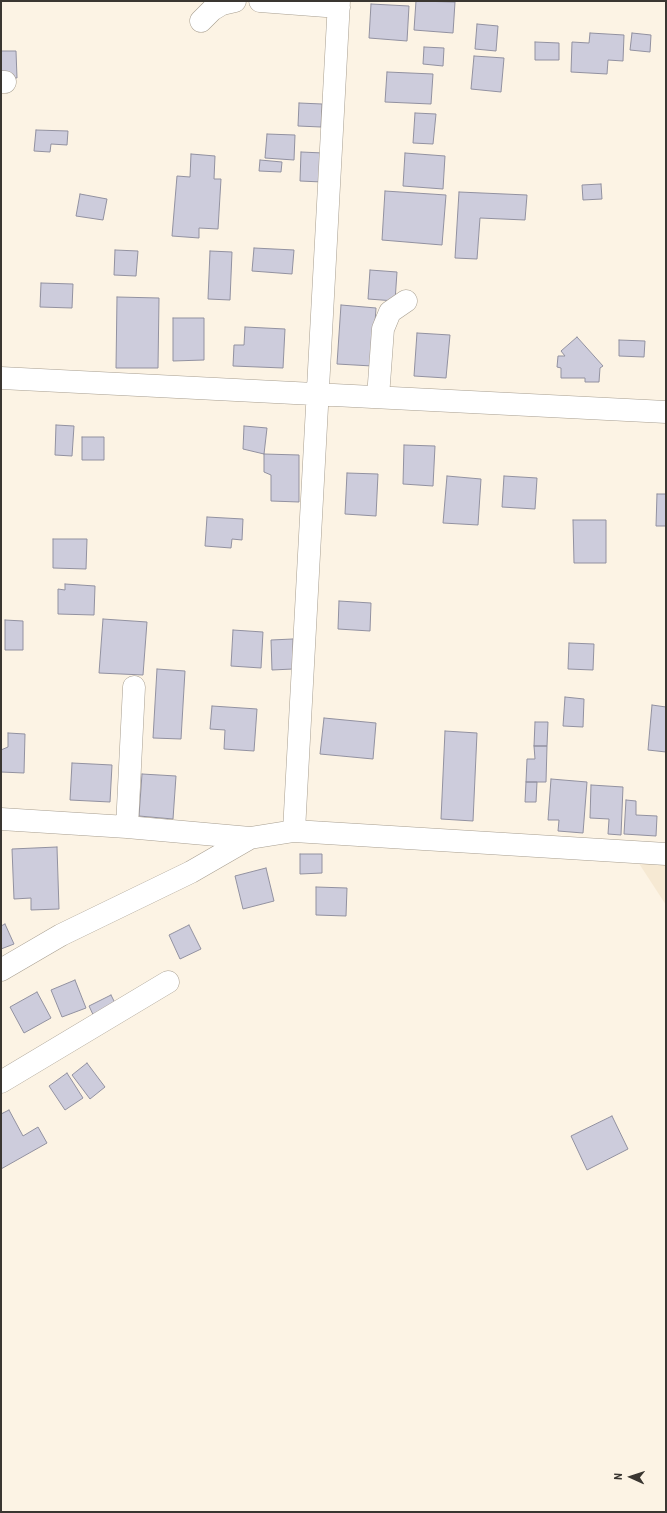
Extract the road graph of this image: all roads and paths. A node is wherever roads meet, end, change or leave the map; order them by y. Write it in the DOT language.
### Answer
graph roads {
  1 [pos="235,1"];
  2 [pos="260,1"];
  3 [pos="339,4"];
  4 [pos="201,21"];
  5 [pos="406,301"];
  6 [pos="1,378"];
  7 [pos="319,394"];
  8 [pos="378,397"];
  9 [pos="666,412"];
  10 [pos="134,687"];
  11 [pos="1,819"];
  12 [pos="127,826"];
  13 [pos="294,831"];
  14 [pos="250,838"];
  15 [pos="666,854"];
  16 [pos="1,970"];
  17 [pos="168,982"];
  18 [pos="1,1082"];
  1 -- 4 [label="street"];
  2 -- 3 [label="street"];
  3 -- 7 [label="street"];
  5 -- 8 [label="street"];
  6 -- 7 [label="street"];
  7 -- 8 [label="street"];
  7 -- 13 [label="street"];
  8 -- 9 [label="street"];
  10 -- 12 [label="street"];
  11 -- 12 [label="street"];
  12 -- 14 [label="street"];
  13 -- 14 [label="street"];
  13 -- 15 [label="street"];
  14 -- 16 [label="street"];
  17 -- 18 [label="street"];
}
